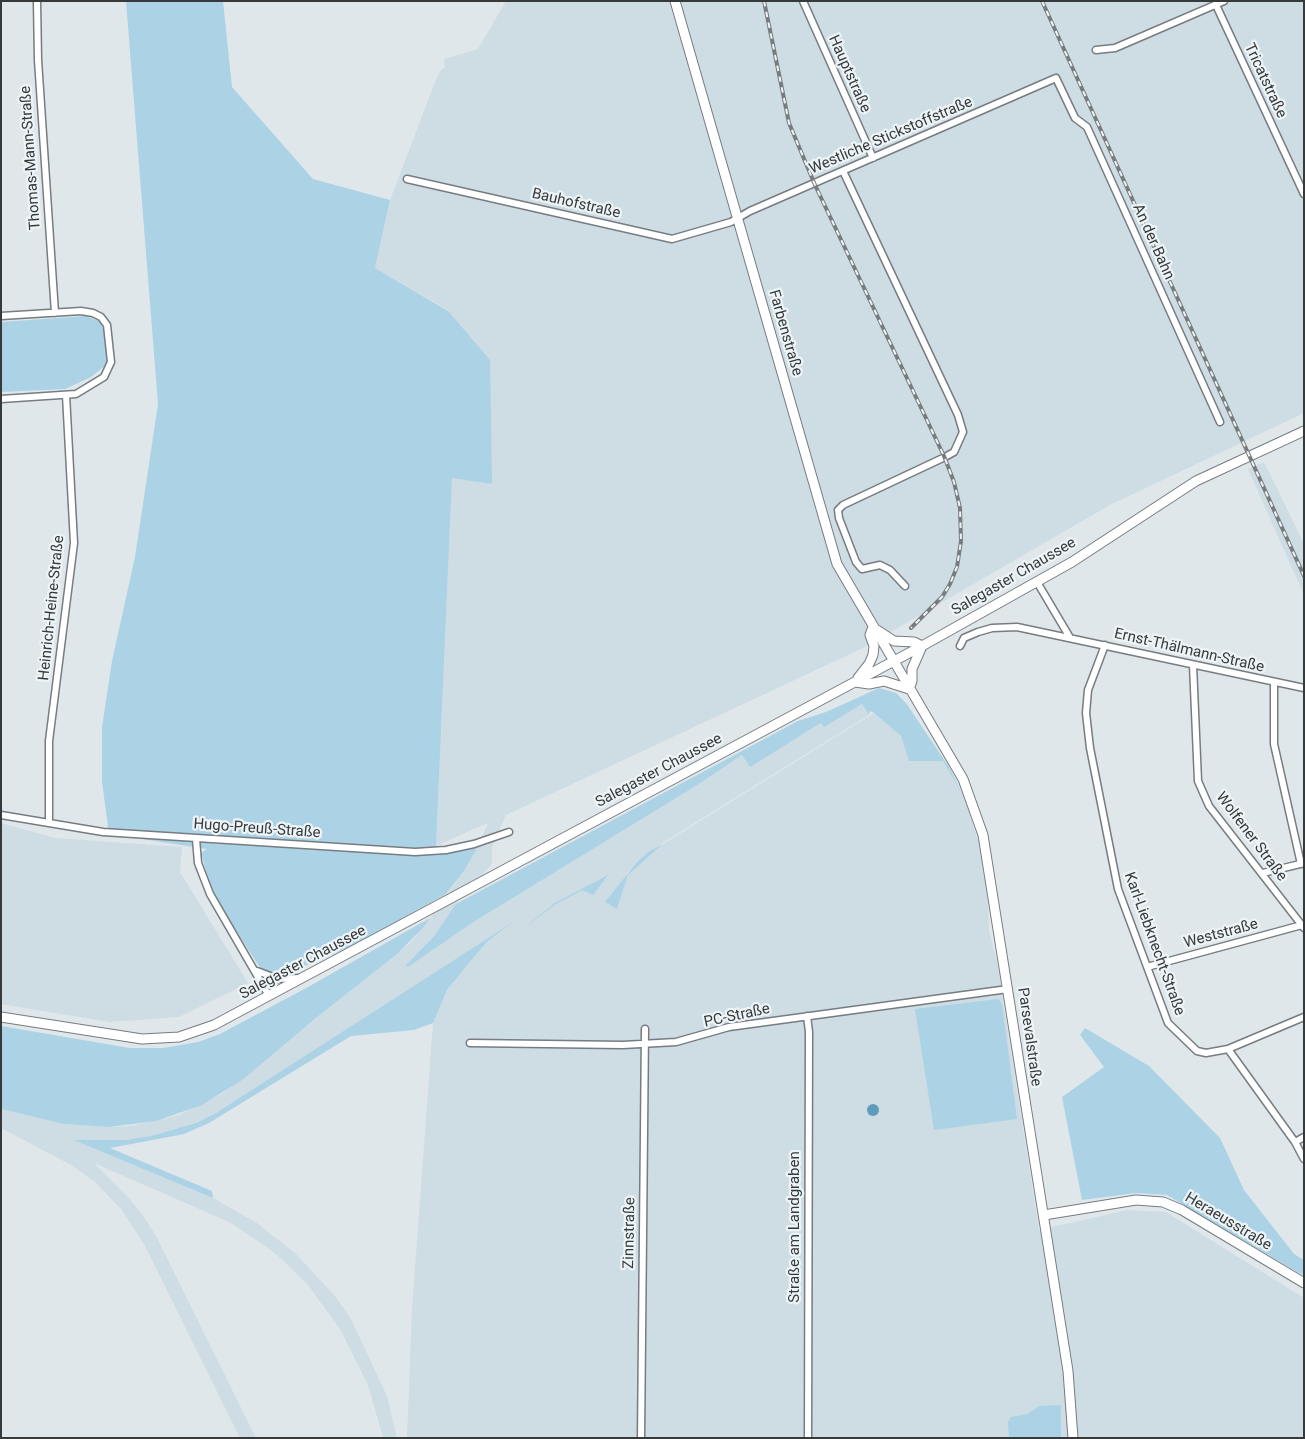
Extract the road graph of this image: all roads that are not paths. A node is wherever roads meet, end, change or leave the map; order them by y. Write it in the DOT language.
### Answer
graph roads {
  1 [pos="37,1"];
  2 [pos="675,1"];
  3 [pos="803,1"];
  4 [pos="1224,1"];
  5 [pos="1216,5"];
  6 [pos="1096,50"];
  7 [pos="1056,78"];
  8 [pos="873,158"];
  9 [pos="843,171"];
  10 [pos="407,179"];
  11 [pos="1304,194"];
  12 [pos="738,219"];
  13 [pos="55,313"];
  14 [pos="1,316"];
  15 [pos="66,395"];
  16 [pos="1,399"];
  17 [pos="1220,422"];
  18 [pos="1304,431"];
  19 [pos="1037,582"];
  20 [pos="905,586"];
  21 [pos="873,627"];
  22 [pos="1069,636"];
  23 [pos="1105,645"];
  24 [pos="922,646"];
  25 [pos="960,646"];
  26 [pos="893,662"];
  27 [pos="1193,665"];
  28 [pos="855,682"];
  29 [pos="1274,683"];
  30 [pos="1304,688"];
  31 [pos="909,689"];
  32 [pos="1,815"];
  33 [pos="49,824"];
  34 [pos="509,832"];
  35 [pos="196,839"];
  36 [pos="1302,864"];
  37 [pos="1263,873"];
  38 [pos="1303,926"];
  39 [pos="1147,968"];
  40 [pos="256,970"];
  41 [pos="301,978"];
  42 [pos="1008,989"];
  43 [pos="269,996"];
  44 [pos="807,1016"];
  45 [pos="1,1017"];
  46 [pos="1304,1017"];
  47 [pos="645,1029"];
  48 [pos="470,1043"];
  49 [pos="645,1045"];
  50 [pos="1228,1049"];
  51 [pos="1304,1137"];
  52 [pos="1295,1142"];
  53 [pos="1304,1158"];
  54 [pos="1044,1215"];
  55 [pos="1304,1283"];
  56 [pos="641,1438"];
  57 [pos="808,1438"];
  58 [pos="1074,1438"];
  1 -- 13 [label="street, Thomas-Mann-Straße"];
  2 -- 12 [label="street, Farbenstraße"];
  3 -- 8 [label="street, Hauptstraße"];
  4 -- 5 [label="street"];
  5 -- 6 [label="street"];
  5 -- 11 [label="street, Tricatstraße"];
  7 -- 8 [label="street, Westliche Stickstoffstraße"];
  7 -- 17 [label="street, An der Bahn"];
  8 -- 9 [label="street, Westliche Stickstoffstraße"];
  9 -- 12 [label="street, Westliche Stickstoffstraße"];
  9 -- 20 [label="street"];
  10 -- 12 [label="street, Bauhofstraße"];
  12 -- 21 [label="street, Farbenstraße"];
  13 -- 14 [label="street"];
  13 -- 15 [label="street"];
  15 -- 16 [label="street"];
  15 -- 33 [label="street, Heinrich-Heine-Straße"];
  18 -- 19 [label="street, Salegaster Chaussee"];
  19 -- 22 [label="street"];
  19 -- 24 [label="street, Salegaster Chaussee"];
  21 -- 24 [label="street"];
  21 -- 26 [label="street, Farbenstraße"];
  21 -- 28 [label="street"];
  22 -- 23 [label="street, Ernst-Thälmann-Straße"];
  22 -- 25 [label="street, Ernst-Thälmann-Straße"];
  23 -- 27 [label="street, Ernst-Thälmann-Straße"];
  23 -- 39 [label="street, Karl-Liebknecht-Straße"];
  24 -- 26 [label="street, Salegaster Chaussee"];
  24 -- 31 [label="street"];
  26 -- 28 [label="street, Salegaster Chaussee"];
  26 -- 31 [label="street, Parsevalstraße"];
  27 -- 29 [label="street, Ernst-Thälmann-Straße"];
  27 -- 37 [label="street, Wolfener Straße"];
  28 -- 31 [label="street"];
  28 -- 41 [label="street, Salegaster Chaussee"];
  29 -- 30 [label="street, Ernst-Thälmann-Straße"];
  29 -- 36 [label="street"];
  31 -- 42 [label="street, Parsevalstraße"];
  32 -- 33 [label="street, Hugo-Preuß-Straße"];
  33 -- 35 [label="street, Hugo-Preuß-Straße"];
  34 -- 35 [label="street, Hugo-Preuß-Straße"];
  35 -- 40 [label="street"];
  36 -- 37 [label="street"];
  37 -- 38 [label="street, Wolfener Straße"];
  38 -- 39 [label="street, Weststraße"];
  39 -- 50 [label="street, Karl-Liebknecht-Straße"];
  40 -- 41 [label="street"];
  40 -- 43 [label="street"];
  41 -- 43 [label="street, Salegaster Chaussee"];
  42 -- 44 [label="street, PC-Straße"];
  42 -- 54 [label="street, Parsevalstraße"];
  43 -- 45 [label="street, Salegaster Chaussee"];
  44 -- 49 [label="street, PC-Straße"];
  44 -- 57 [label="street, Straße am Landgraben"];
  46 -- 50 [label="street, Karl-Liebknecht-Straße"];
  47 -- 49 [label="street, Zinnstraße"];
  48 -- 49 [label="street, PC-Straße"];
  49 -- 56 [label="street, Zinnstraße"];
  50 -- 52 [label="street"];
  51 -- 52 [label="street"];
  52 -- 53 [label="street"];
  54 -- 55 [label="street, Heraeusstraße"];
  54 -- 58 [label="street, Parsevalstraße"];
}
